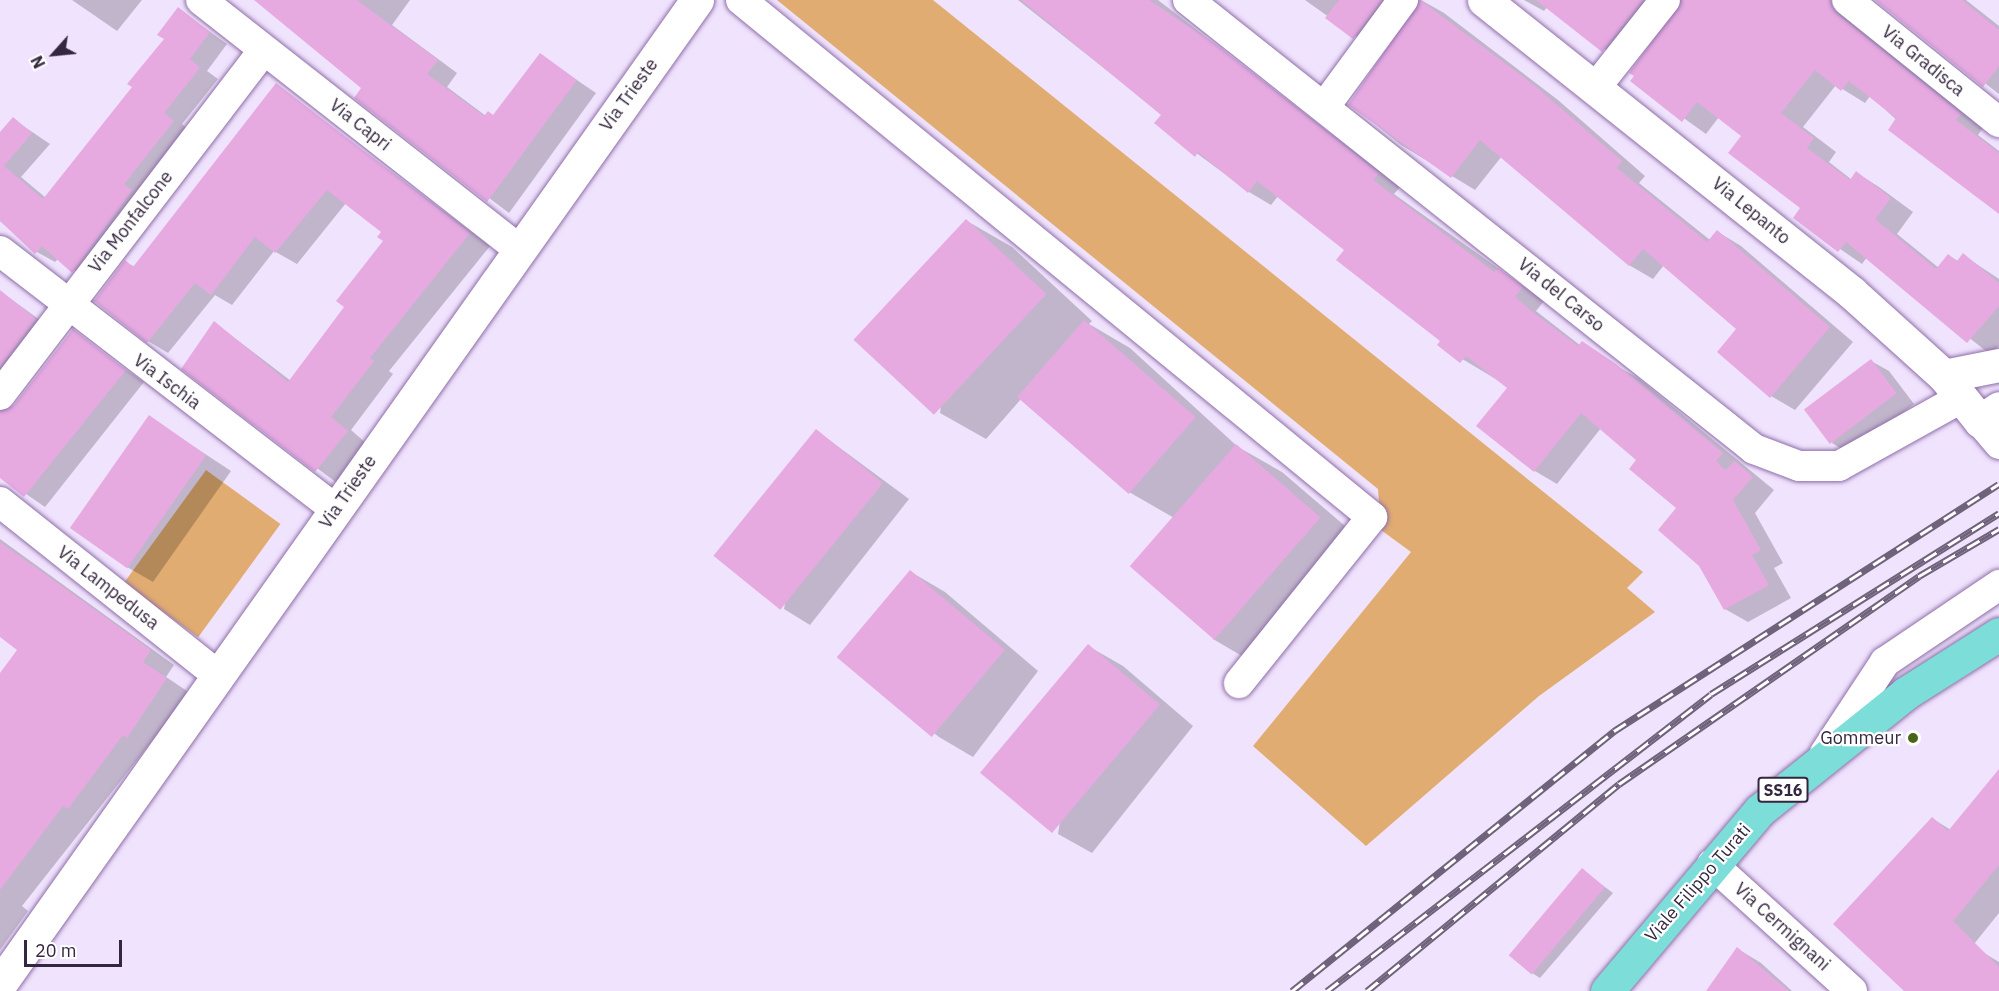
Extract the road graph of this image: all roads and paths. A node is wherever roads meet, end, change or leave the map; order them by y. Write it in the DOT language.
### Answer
graph roads {
  1 [pos="201,0"];
  2 [pos="697,0"];
  3 [pos="741,0"];
  4 [pos="1188,0"];
  5 [pos="1403,0"];
  6 [pos="1484,0"];
  7 [pos="1665,0"];
  8 [pos="1847,0"];
  9 [pos="264,50"];
  10 [pos="1596,87"];
  11 [pos="1325,106"];
  12 [pos="1999,122"];
  13 [pos="519,249"];
  14 [pos="0,250"];
  15 [pos="66,306"];
  16 [pos="1999,365"];
  17 [pos="0,395"];
  18 [pos="1977,410"];
  19 [pos="0,502"];
  20 [pos="336,510"];
  21 [pos="1999,585"];
  22 [pos="1999,634"];
  23 [pos="216,674"];
  24 [pos="1239,683"];
  25 [pos="1823,756"];
  26 [pos="1712,864"];
  27 [pos="0,984"];
  28 [pos="1607,991"];
  29 [pos="1852,991"];
  1 -- 9 [label="street, Via Capri"];
  2 -- 13 [label="street, Via Trieste"];
  3 -- 24 [label="street"];
  4 -- 11 [label="street, Via del Carso"];
  5 -- 11 [label="street"];
  6 -- 10 [label="street, Via Lepanto"];
  7 -- 10 [label="street"];
  8 -- 12 [label="street, Via Gradisca"];
  9 -- 13 [label="street, Via Capri"];
  9 -- 15 [label="street, Via Monfalcone"];
  10 -- 18 [label="street, Via Lepanto"];
  11 -- 18 [label="street, Via del Carso"];
  13 -- 20 [label="street, Via Trieste"];
  14 -- 15 [label="street, Via Ischia"];
  15 -- 17 [label="street, Via Monfalcone"];
  15 -- 20 [label="street, Via Ischia"];
  16 -- 18 [label="street"];
  19 -- 23 [label="street, Via Lampedusa"];
  20 -- 23 [label="street, Via Trieste"];
  21 -- 25 [label="street"];
  22 -- 25 [label="main road, Viale Filippo Turati / SS16"];
  23 -- 27 [label="street, Via Trieste"];
  25 -- 26 [label="main road, Viale Filippo Turati / SS16"];
  26 -- 28 [label="main road, Viale Filippo Turati / SS16"];
  26 -- 29 [label="street, Via Cermignani"];
}
